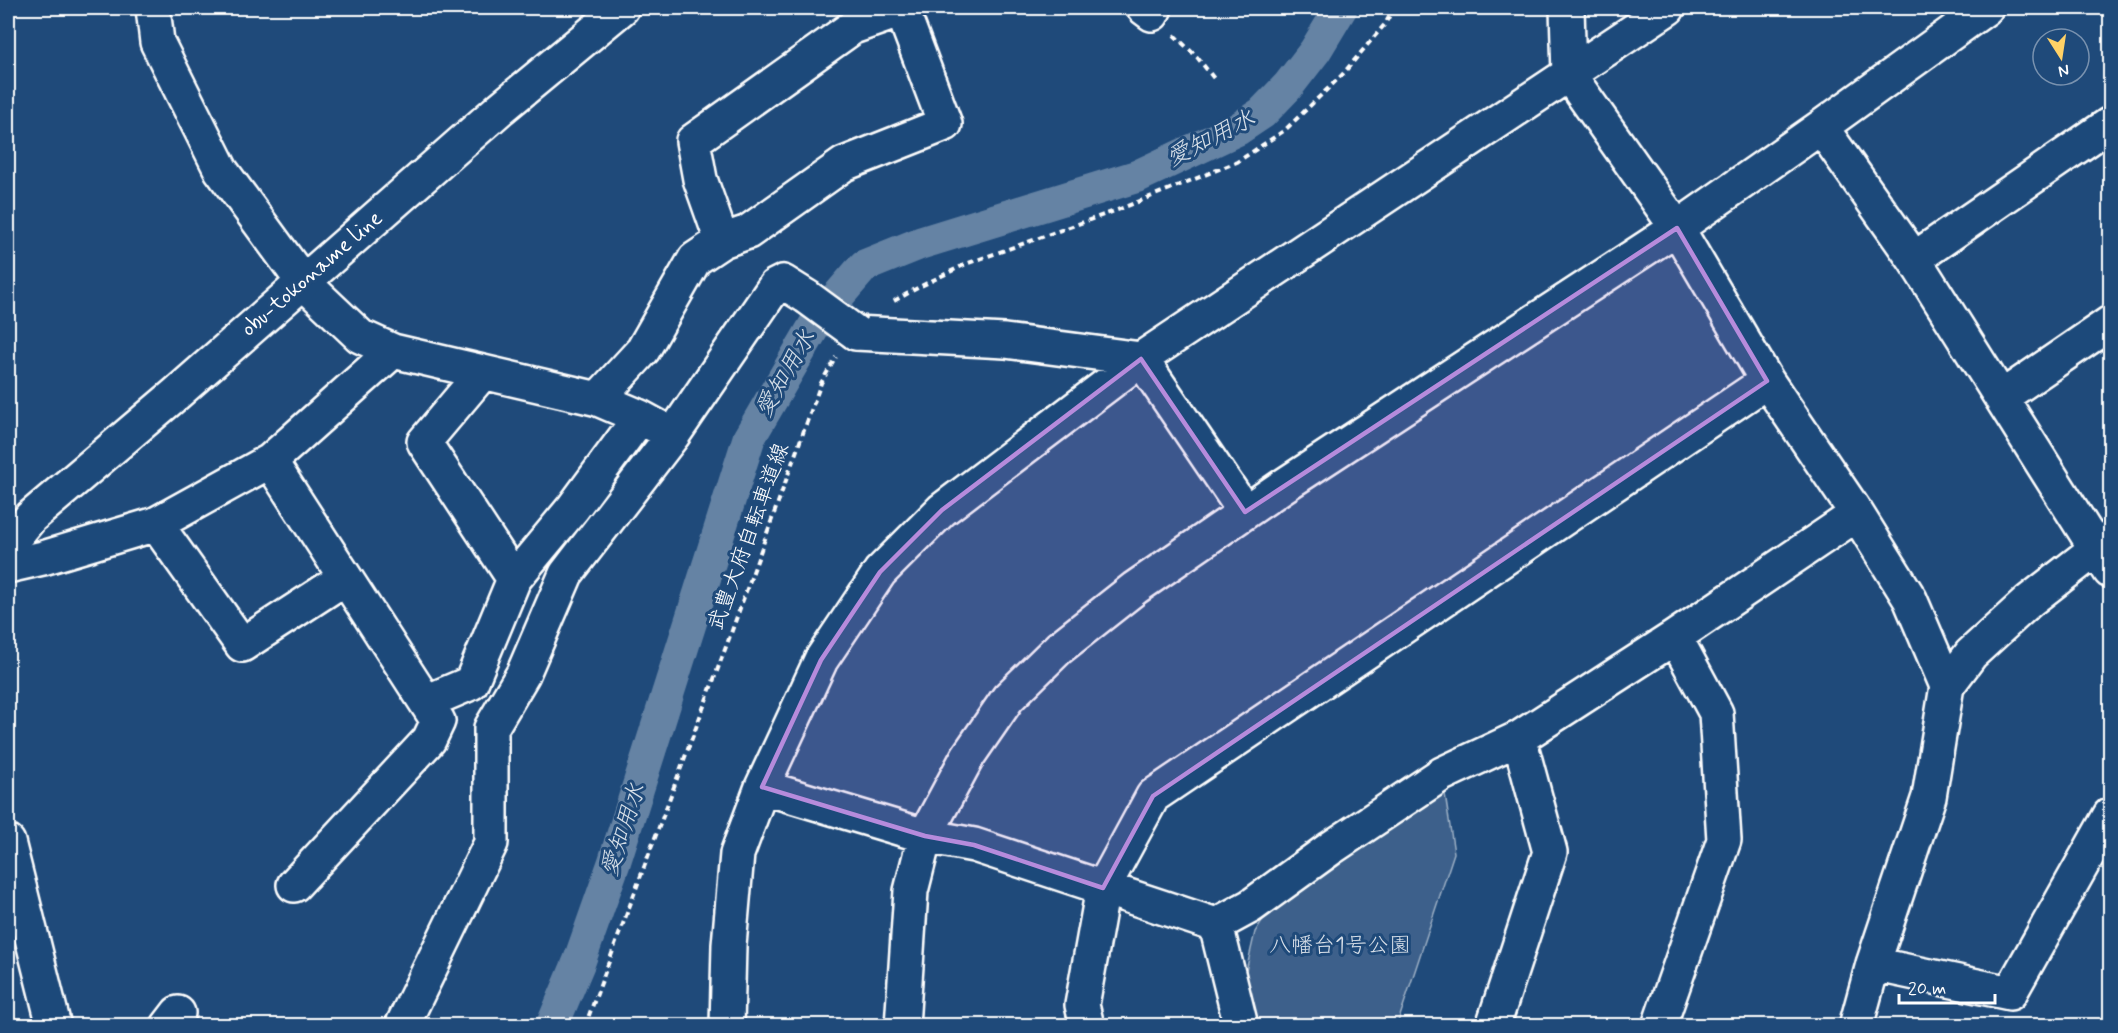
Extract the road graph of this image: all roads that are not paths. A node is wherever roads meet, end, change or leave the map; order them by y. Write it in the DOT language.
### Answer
graph roads {
  1 [pos="153,8"];
  2 [pos="622,8"];
  3 [pos="1567,8"];
  4 [pos="1668,8"];
  5 [pos="1986,8"];
  6 [pos="1569,75"];
  7 [pos="2110,124"];
  8 [pos="1821,127"];
  9 [pos="1677,228"];
  10 [pos="722,241"];
  11 [pos="1914,259"];
  12 [pos="303,282"];
  13 [pos="2110,323"];
  14 [pos="393,351"];
  15 [pos="1141,359"];
  16 [pos="483,372"];
  17 [pos="1767,381"];
  18 [pos="2002,397"];
  19 [pos="598,399"];
  20 [pos="640,417"];
  21 [pos="673,435"];
  22 [pos="270,462"];
  23 [pos="1245,512"];
  24 [pos="1857,514"];
  25 [pos="156,524"];
  26 [pos="8,545"];
  27 [pos="2106,552"];
  28 [pos="8,566"];
  29 [pos="345,578"];
  30 [pos="514,579"];
  31 [pos="1675,637"];
  32 [pos="1947,686"];
  33 [pos="426,702"];
  34 [pos="1519,738"];
  35 [pos="762,787"];
  36 [pos="2110,815"];
  37 [pos="925,836"];
  38 [pos="8,842"];
  39 [pos="294,885"];
  40 [pos="1103,888"];
  41 [pos="1216,925"];
  42 [pos="1873,964"];
  43 [pos="54,1026"];
  44 [pos="402,1026"];
  45 [pos="727,1026"];
  46 [pos="902,1026"];
  47 [pos="1087,1026"];
  48 [pos="1241,1026"];
  49 [pos="1493,1026"];
  50 [pos="1659,1026"];
  51 [pos="1857,1026"];
  1 -- 12 [label="street"];
  2 -- 12 [label="street, obu-tokoname line"];
  3 -- 6 [label="street"];
  4 -- 6 [label="street"];
  5 -- 8 [label="street"];
  6 -- 9 [label="street"];
  6 -- 15 [label="street"];
  7 -- 11 [label="street"];
  8 -- 9 [label="street"];
  8 -- 11 [label="street"];
  9 -- 17 [label="street"];
  9 -- 23 [label="street"];
  10 -- 10 [label="street"];
  10 -- 19 [label="street"];
  11 -- 18 [label="street"];
  12 -- 14 [label="street"];
  12 -- 26 [label="street, obu-tokoname line"];
  13 -- 18 [label="street"];
  14 -- 16 [label="street"];
  14 -- 22 [label="street"];
  15 -- 21 [label="street, bridge"];
  15 -- 23 [label="street"];
  15 -- 35 [label="street"];
  16 -- 19 [label="street"];
  16 -- 30 [label="street"];
  17 -- 24 [label="street"];
  17 -- 40 [label="street"];
  18 -- 27 [label="street"];
  19 -- 20 [label="street"];
  20 -- 21 [label="street"];
  20 -- 30 [label="street"];
  21 -- 44 [label="street"];
  22 -- 25 [label="street"];
  22 -- 29 [label="street"];
  23 -- 37 [label="street"];
  24 -- 31 [label="street"];
  24 -- 32 [label="street"];
  25 -- 28 [label="street"];
  25 -- 29 [label="street"];
  27 -- 32 [label="street"];
  29 -- 33 [label="street"];
  30 -- 33 [label="street"];
  31 -- 34 [label="street"];
  31 -- 50 [label="street"];
  32 -- 42 [label="street"];
  33 -- 39 [label="street"];
  34 -- 41 [label="street"];
  34 -- 49 [label="street"];
  35 -- 37 [label="street"];
  35 -- 45 [label="street"];
  36 -- 42 [label="street"];
  37 -- 40 [label="street"];
  37 -- 46 [label="street"];
  38 -- 43 [label="street"];
  40 -- 41 [label="street"];
  40 -- 47 [label="street"];
  41 -- 48 [label="street"];
  42 -- 51 [label="street"];
}
